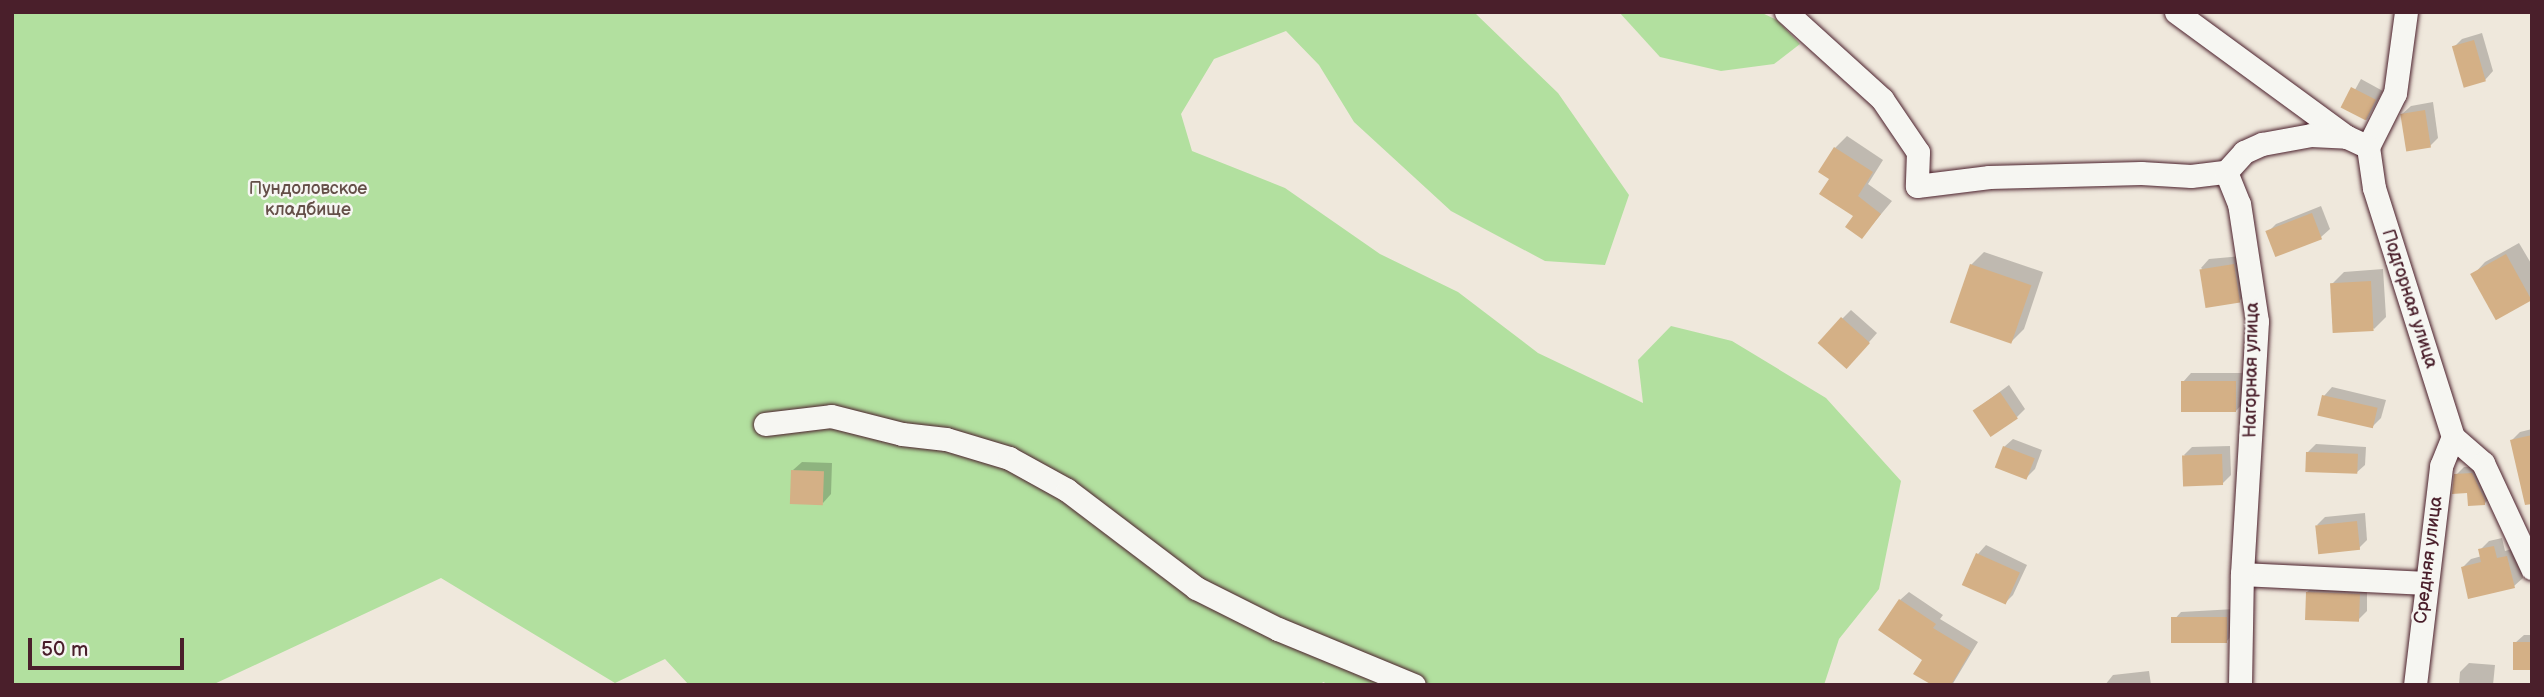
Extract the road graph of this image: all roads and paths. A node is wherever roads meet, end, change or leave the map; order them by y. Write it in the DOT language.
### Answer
graph roads {
  1 [pos="1786,12"];
  2 [pos="2176,12"];
  3 [pos="2406,12"];
  4 [pos="2347,137"];
  5 [pos="2368,147"];
  6 [pos="2226,172"];
  7 [pos="765,424"];
  8 [pos="2453,437"];
  9 [pos="2532,568"];
  10 [pos="2242,574"];
  11 [pos="2426,583"];
  12 [pos="1414,685"];
  13 [pos="2240,685"];
  14 [pos="2415,685"];
  1 -- 6 [label="street"];
  2 -- 4 [label="street"];
  3 -- 5 [label="street"];
  4 -- 5 [label="street"];
  4 -- 6 [label="street"];
  5 -- 8 [label="street, Подгорная улица"];
  6 -- 10 [label="street, Нагорная улица"];
  7 -- 12 [label="street"];
  8 -- 9 [label="street"];
  8 -- 11 [label="street, Средняя улица"];
  10 -- 11 [label="street"];
  10 -- 13 [label="street, Нагорная улица"];
  11 -- 14 [label="street, Средняя улица"];
}
